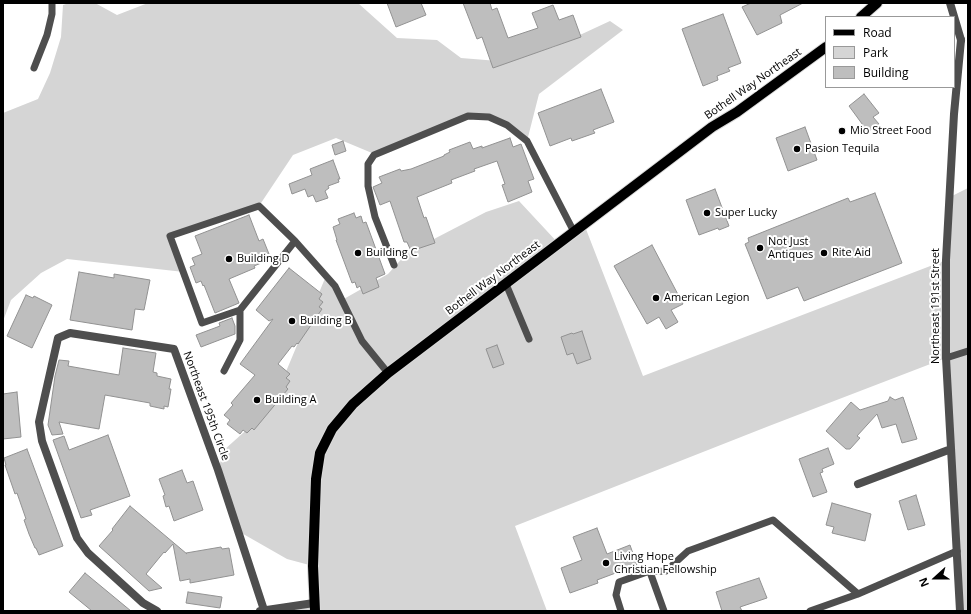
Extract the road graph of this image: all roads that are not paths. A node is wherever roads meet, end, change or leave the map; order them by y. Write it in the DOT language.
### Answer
graph roads {
  1 [pos="52,3"];
  2 [pos="877,3"];
  3 [pos="950,3"];
  4 [pos="862,16"];
  5 [pos="954,16"];
  6 [pos="955,20"];
  7 [pos="825,48"];
  8 [pos="34,68"];
  9 [pos="574,232"];
  10 [pos="295,241"];
  11 [pos="394,265"];
  12 [pos="506,284"];
  13 [pos="240,310"];
  14 [pos="529,339"];
  15 [pos="968,351"];
  16 [pos="946,358"];
  17 [pos="224,371"];
  18 [pos="388,373"];
  19 [pos="951,449"];
  20 [pos="858,484"];
  21 [pos="957,551"];
  22 [pos="650,572"];
  23 [pos="858,594"];
  24 [pos="314,607"];
  25 [pos="157,611"];
  26 [pos="262,611"];
  27 [pos="621,611"];
  28 [pos="664,611"];
  29 [pos="810,611"];
  30 [pos="960,611"];
  1 -- 8 [label="lane"];
  2 -- 4 [label="main road"];
  3 -- 5 [label="street, Northeast 191st Street"];
  6 -- 16 [label="street, Northeast 191st Street"];
  7 -- 9 [label="main road, Bothell Way Northeast"];
  9 -- 11 [label="lane"];
  9 -- 12 [label="main road, Bothell Way Northeast"];
  10 -- 13 [label="lane"];
  10 -- 13 [label="lane"];
  10 -- 18 [label="lane"];
  12 -- 14 [label="lane"];
  12 -- 18 [label="main road, Bothell Way Northeast"];
  13 -- 17 [label="lane"];
  15 -- 16 [label="lane"];
  16 -- 19 [label="street, Northeast 191st Street"];
  18 -- 24 [label="main road, Bothell Way Northeast"];
  19 -- 20 [label="street"];
  19 -- 21 [label="street, Northeast 191st Street"];
  21 -- 23 [label="lane"];
  21 -- 30 [label="street, Northeast 191st Street"];
  22 -- 23 [label="lane"];
  22 -- 27 [label="lane"];
  22 -- 28 [label="lane"];
  23 -- 29 [label="lane"];
  24 -- 26 [label="street, Northeast 195th Circle"];
  25 -- 26 [label="street, Northeast 195th Circle"];
}
